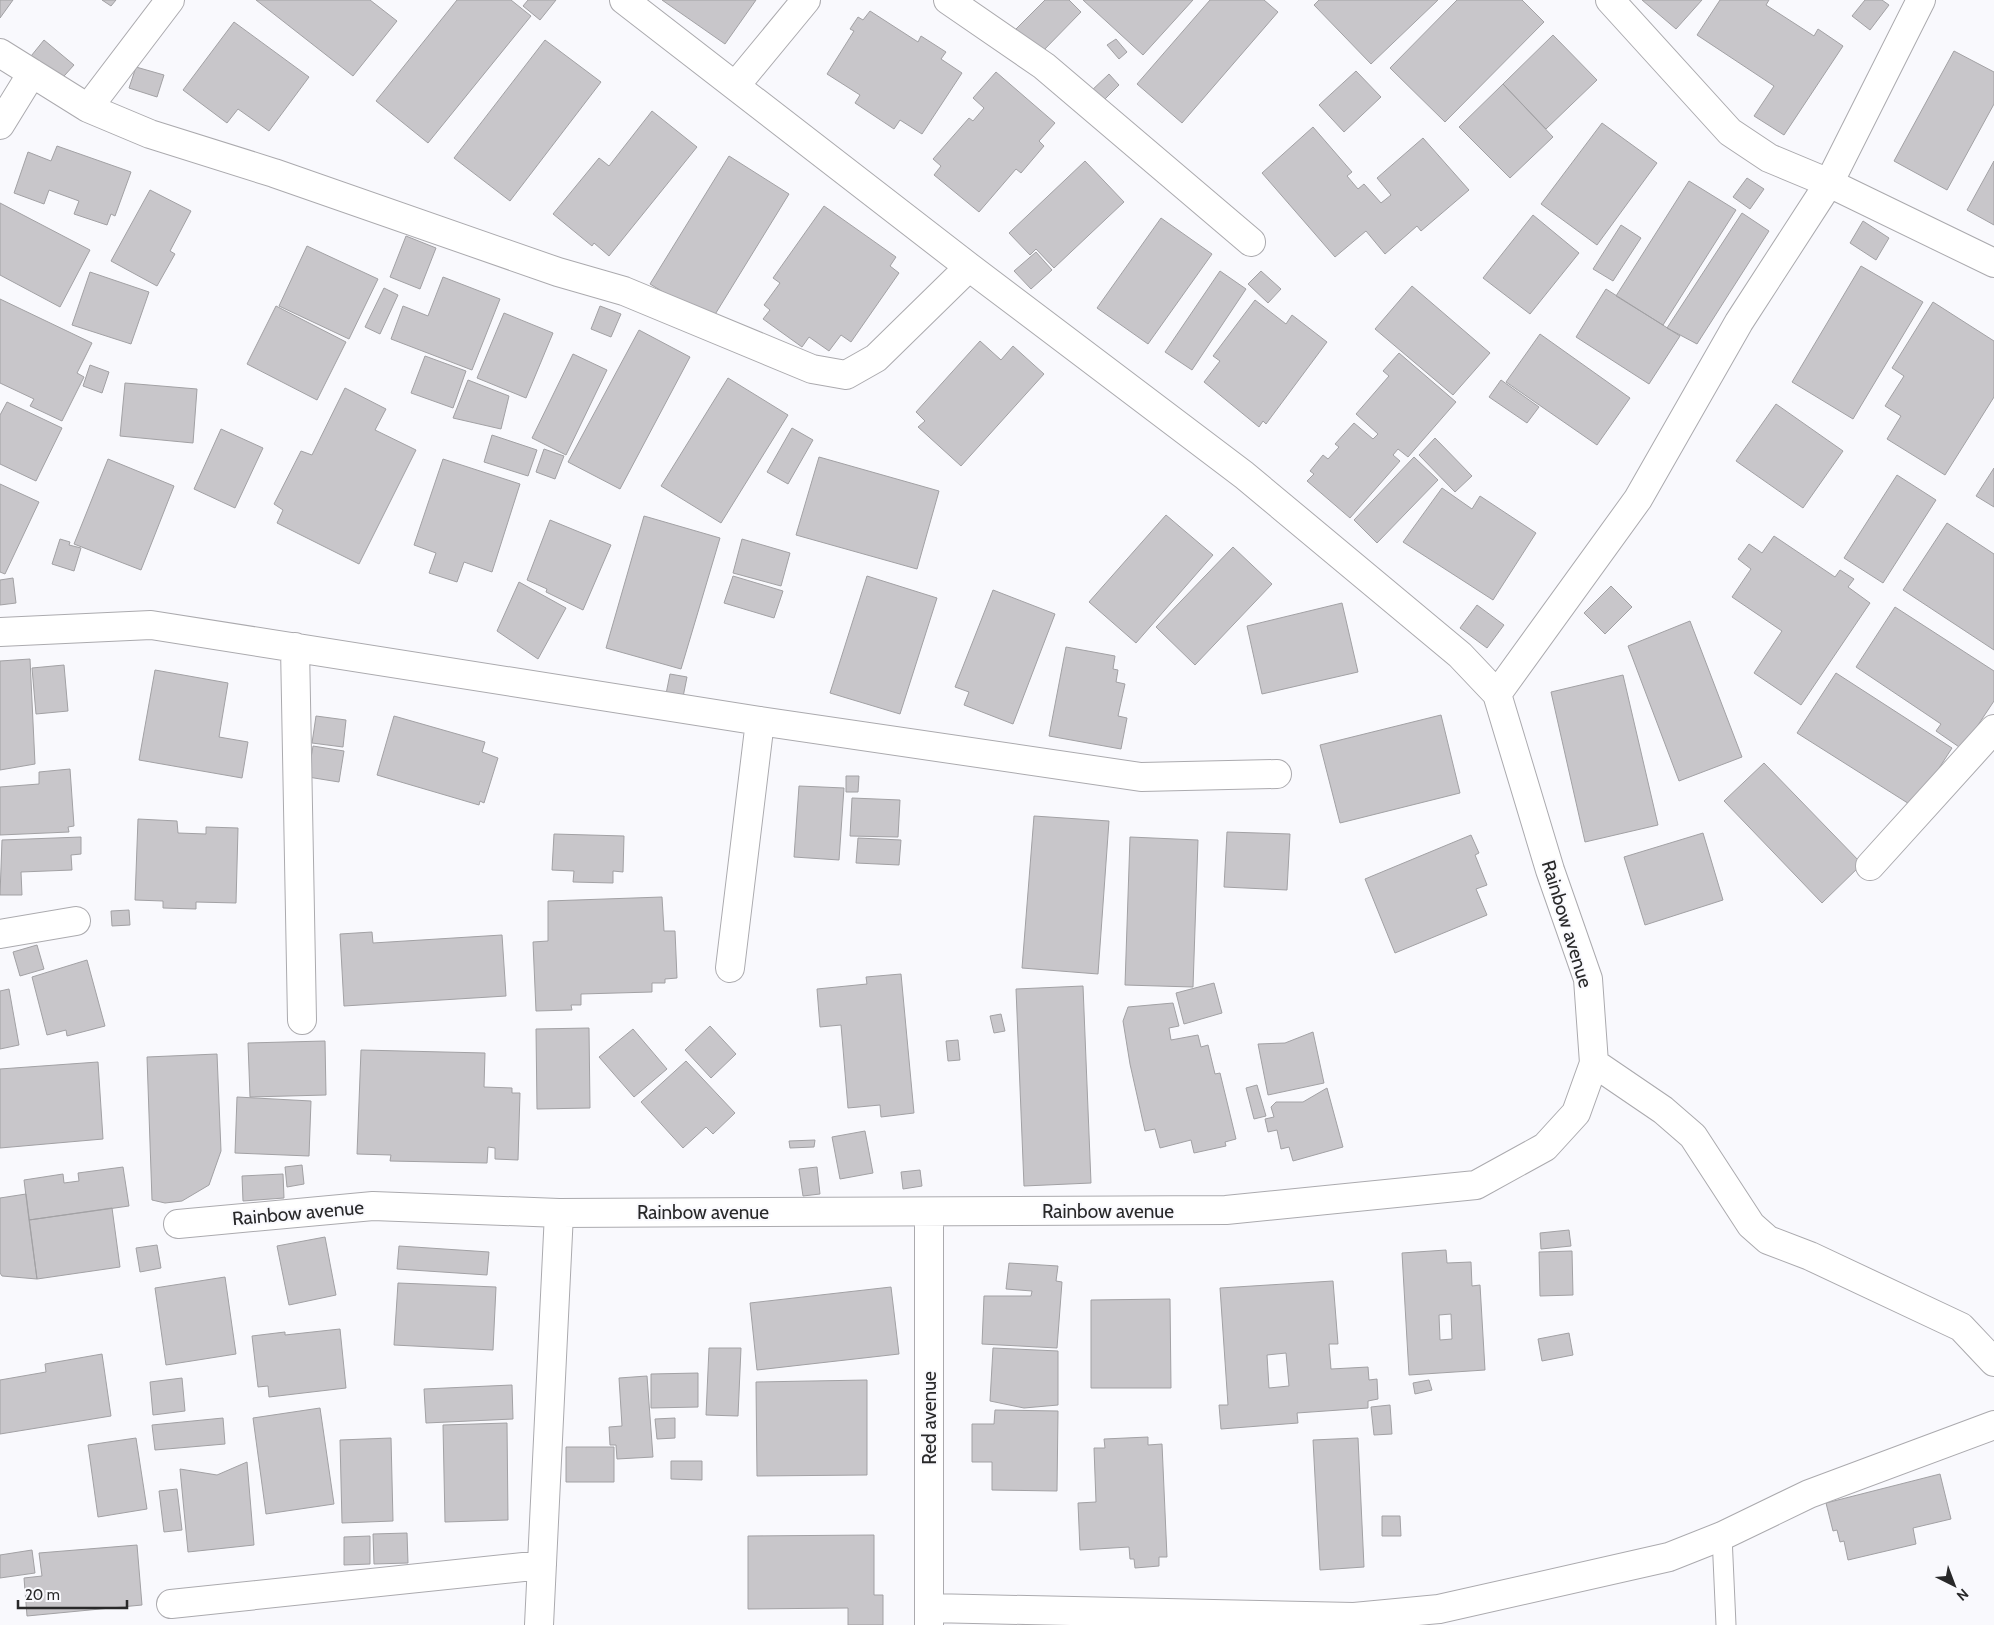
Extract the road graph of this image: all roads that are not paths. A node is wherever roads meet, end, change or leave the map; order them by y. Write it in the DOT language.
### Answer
graph roads {
  1 [pos="170,0"];
  2 [pos="624,0"];
  3 [pos="806,0"];
  4 [pos="948,0"];
  5 [pos="1610,0"];
  6 [pos="1921,0"];
  7 [pos="0,53"];
  8 [pos="32,73"];
  9 [pos="736,85"];
  10 [pos="88,108"];
  11 [pos="0,125"];
  12 [pos="1829,183"];
  13 [pos="1251,242"];
  14 [pos="1994,263"];
  15 [pos="969,267"];
  16 [pos="0,632"];
  17 [pos="295,647"];
  18 [pos="1498,694"];
  19 [pos="760,721"];
  20 [pos="1994,728"];
  21 [pos="1277,774"];
  22 [pos="1870,866"];
  23 [pos="76,921"];
  24 [pos="0,934"];
  25 [pos="730,968"];
  26 [pos="302,1020"];
  27 [pos="1594,1063"];
  28 [pos="929,1212"];
  29 [pos="559,1213"];
  30 [pos="178,1224"];
  31 [pos="1994,1362"];
  32 [pos="1994,1425"];
  33 [pos="1722,1536"];
  34 [pos="542,1564"];
  35 [pos="170,1604"];
  36 [pos="929,1616"];
  37 [pos="1182,1619"];
  38 [pos="539,1625"];
  39 [pos="1726,1625"];
  1 -- 10 [label="street"];
  2 -- 9 [label="street"];
  3 -- 9 [label="street"];
  4 -- 13 [label="street"];
  5 -- 12 [label="street"];
  6 -- 12 [label="street"];
  7 -- 8 [label="street"];
  8 -- 10 [label="street"];
  8 -- 11 [label="street"];
  9 -- 15 [label="street"];
  10 -- 15 [label="street"];
  12 -- 14 [label="street"];
  12 -- 18 [label="street"];
  15 -- 18 [label="street"];
  16 -- 17 [label="street"];
  17 -- 19 [label="street"];
  17 -- 26 [label="street"];
  18 -- 27 [label="street, Rainbow avenue"];
  19 -- 21 [label="street"];
  19 -- 25 [label="street"];
  20 -- 22 [label="street"];
  23 -- 24 [label="street"];
  27 -- 28 [label="street, Rainbow avenue"];
  27 -- 31 [label="street"];
  28 -- 29 [label="street, Rainbow avenue"];
  28 -- 36 [label="street, Red avenue"];
  29 -- 30 [label="street, Rainbow avenue"];
  29 -- 34 [label="street"];
  32 -- 33 [label="street"];
  33 -- 37 [label="street"];
  33 -- 39 [label="lane"];
  34 -- 35 [label="street"];
  34 -- 38 [label="street"];
  36 -- 37 [label="street"];
}
